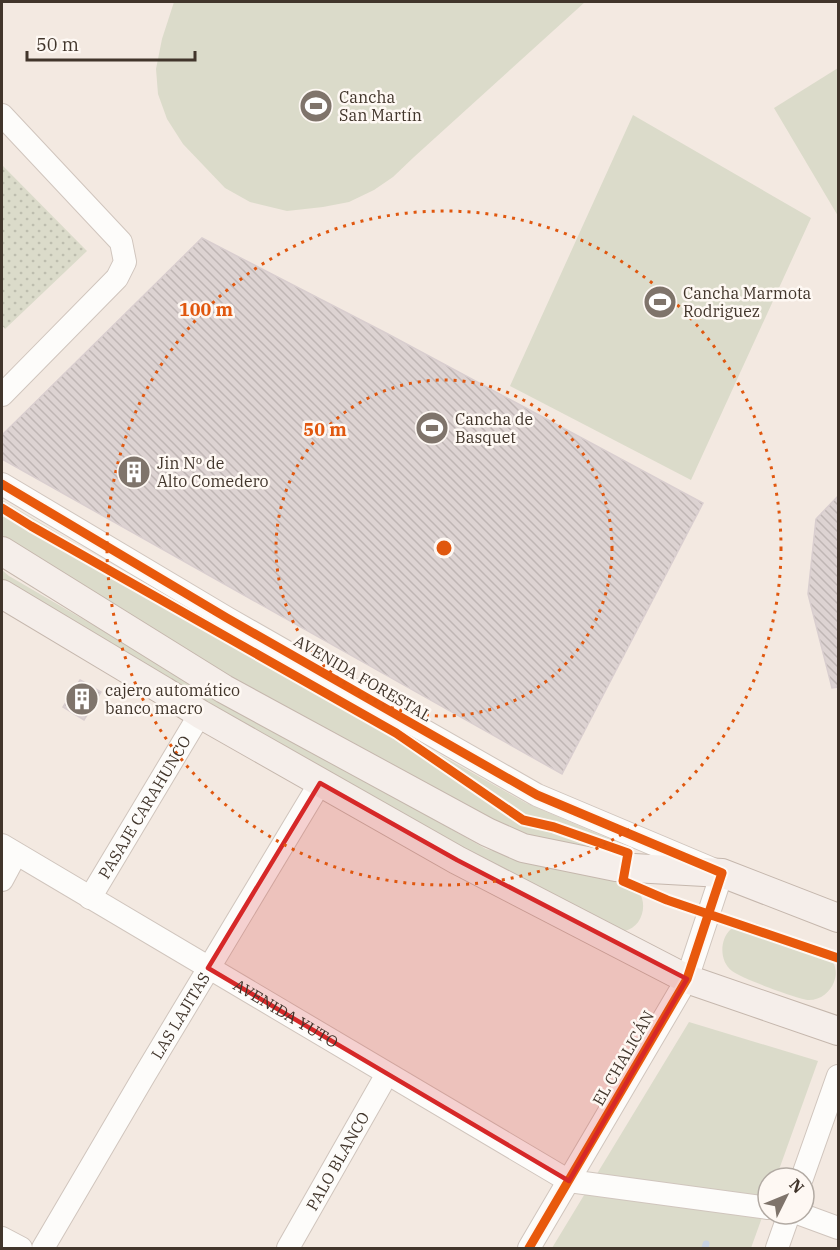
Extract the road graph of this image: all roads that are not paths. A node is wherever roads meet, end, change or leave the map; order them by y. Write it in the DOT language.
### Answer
graph roads {
  1 [pos="2,115"];
  2 [pos="2,395"];
  3 [pos="2,484"];
  4 [pos="2,551"];
  5 [pos="2,594"];
  6 [pos="200,714"];
  7 [pos="320,783"];
  8 [pos="9,850"];
  9 [pos="722,873"];
  10 [pos="2,880"];
  11 [pos="90,898"];
  12 [pos="838,918"];
  13 [pos="208,968"];
  14 [pos="687,979"];
  15 [pos="838,1031"];
  16 [pos="387,1074"];
  17 [pos="838,1076"];
  18 [pos="806,1166"];
  19 [pos="570,1181"];
  20 [pos="756,1206"];
  21 [pos="816,1220"];
  22 [pos="785,1226"];
  23 [pos="838,1228"];
  24 [pos="2,1238"];
  25 [pos="21,1248"];
  26 [pos="43,1248"];
  27 [pos="288,1248"];
  28 [pos="529,1248"];
  29 [pos="777,1248"];
  1 -- 2 [label="street"];
  3 -- 9 [label="street, AVENIDA FORESTAL"];
  4 -- 9 [label="main road, AVENIDA FORESTAL"];
  5 -- 6 [label="main road"];
  6 -- 7 [label="main road"];
  6 -- 11 [label="street, PASAJE CARAHUNCO"];
  7 -- 13 [label="street, LAS LAJITAS"];
  7 -- 14 [label="main road"];
  8 -- 10 [label="street"];
  8 -- 11 [label="street, AVENIDA YUTO"];
  9 -- 12 [label="main road, AVENIDA FORESTAL"];
  9 -- 14 [label="street, EL CHALICÁN"];
  11 -- 13 [label="street, AVENIDA YUTO"];
  13 -- 16 [label="street, AVENIDA YUTO"];
  13 -- 26 [label="street, LAS LAJITAS"];
  14 -- 15 [label="main road"];
  14 -- 19 [label="street, EL CHALICÁN"];
  16 -- 19 [label="street, AVENIDA YUTO"];
  16 -- 27 [label="street, PALO BLANCO"];
  17 -- 18 [label="street"];
  19 -- 20 [label="street"];
  19 -- 28 [label="street, EL CHALICÁN"];
  21 -- 23 [label="street"];
  22 -- 29 [label="street"];
  24 -- 25 [label="street"];
}
